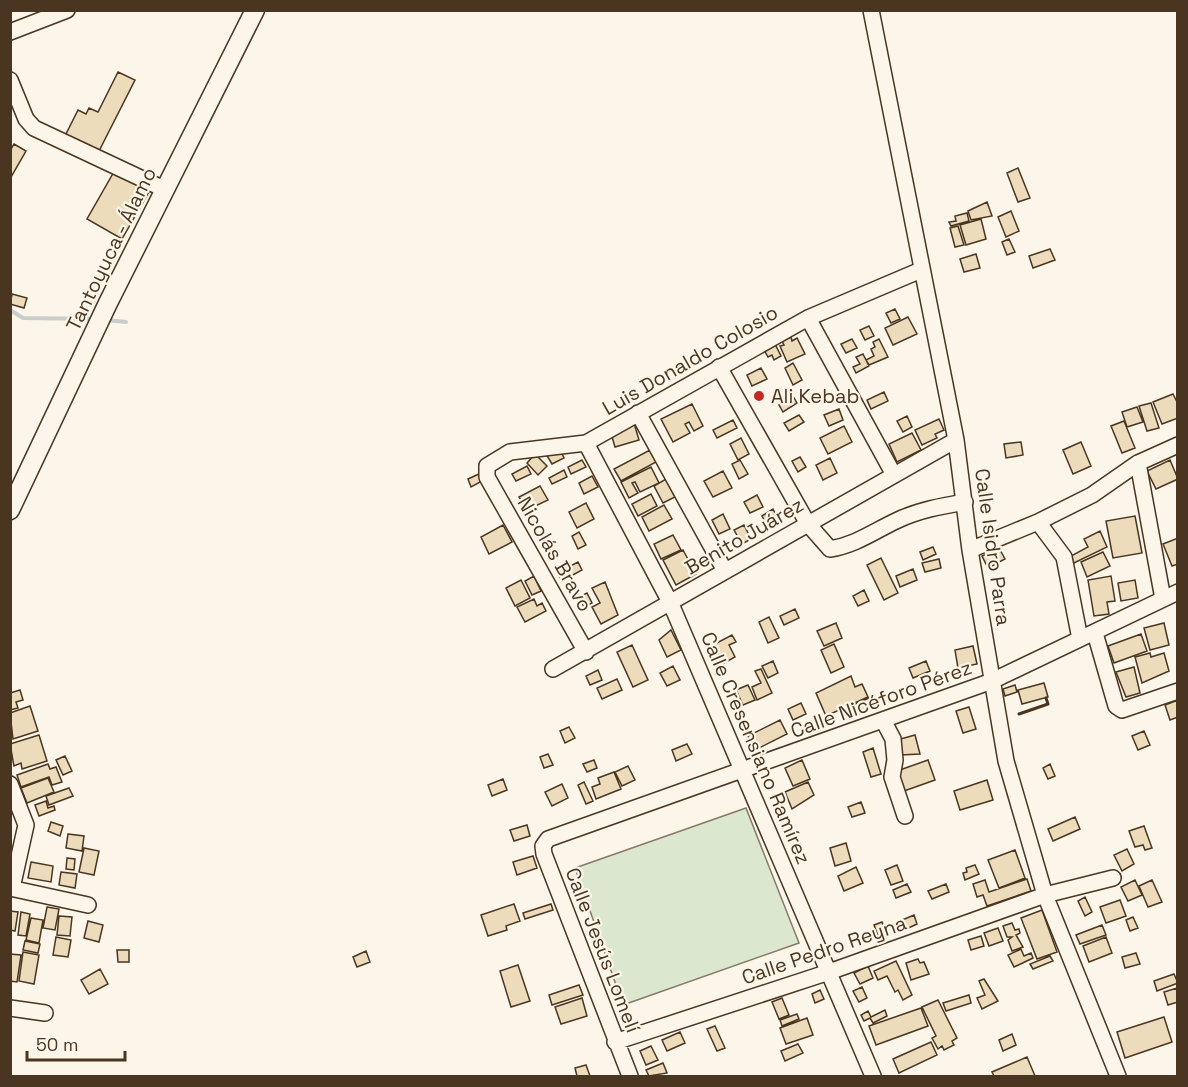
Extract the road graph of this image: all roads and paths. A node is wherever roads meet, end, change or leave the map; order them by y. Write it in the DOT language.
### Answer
graph roads {
  1 [pos="67,10"];
  2 [pos="255,10"];
  3 [pos="871,10"];
  4 [pos="10,32"];
  5 [pos="10,80"];
  6 [pos="166,190"];
  7 [pos="921,270"];
  8 [pos="808,318"];
  9 [pos="719,367"];
  10 [pos="638,413"];
  11 [pos="957,440"];
  12 [pos="586,443"];
  13 [pos="1178,445"];
  14 [pos="1138,463"];
  15 [pos="894,475"];
  16 [pos="487,477"];
  17 [pos="965,502"];
  18 [pos="10,510"];
  19 [pos="1038,522"];
  20 [pos="808,524"];
  21 [pos="970,550"];
  22 [pos="725,571"];
  23 [pos="1170,595"];
  24 [pos="671,604"];
  25 [pos="1095,633"];
  26 [pos="1080,639"];
  27 [pos="586,652"];
  28 [pos="553,669"];
  29 [pos="992,681"];
  30 [pos="1178,691"];
  31 [pos="883,720"];
  32 [pos="743,772"];
  33 [pos="10,784"];
  34 [pos="905,816"];
  35 [pos="548,839"];
  36 [pos="1113,878"];
  37 [pos="11,888"];
  38 [pos="1046,895"];
  39 [pos="88,905"];
  40 [pos="829,972"];
  41 [pos="10,1008"];
  42 [pos="45,1013"];
  43 [pos="615,1042"];
  44 [pos="630,1077"];
  45 [pos="873,1077"];
  46 [pos="1118,1077"];
  1 -- 4 [label="street"];
  2 -- 6 [label="main road, Tantoyuca - Álamo"];
  3 -- 7 [label="street, Calle Isidro Parra"];
  5 -- 6 [label="street"];
  6 -- 18 [label="main road, Tantoyuca - Álamo"];
  7 -- 8 [label="street, Luis Donaldo Colosio"];
  7 -- 11 [label="street, Calle Isidro Parra"];
  8 -- 9 [label="street, Luis Donaldo Colosio"];
  8 -- 15 [label="street"];
  9 -- 10 [label="street, Luis Donaldo Colosio"];
  9 -- 20 [label="street"];
  10 -- 12 [label="street, Luis Donaldo Colosio"];
  10 -- 22 [label="street"];
  11 -- 15 [label="street, Benito Juárez"];
  11 -- 17 [label="street, Calle Isidro Parra"];
  12 -- 16 [label="street, Luis Donaldo Colosio"];
  12 -- 24 [label="street, Calle Cresensiano Ramírez"];
  13 -- 14 [label="street"];
  14 -- 19 [label="street"];
  14 -- 23 [label="street"];
  15 -- 20 [label="street, Benito Juárez"];
  16 -- 27 [label="street, Nicolás Bravo"];
  17 -- 20 [label="street"];
  17 -- 21 [label="street, Calle Isidro Parra"];
  19 -- 21 [label="street"];
  19 -- 26 [label="street"];
  20 -- 22 [label="street, Benito Juárez"];
  21 -- 29 [label="street, Calle Isidro Parra"];
  22 -- 24 [label="street, Benito Juárez"];
  23 -- 25 [label="street, Calle Nicéforo Pérez"];
  24 -- 27 [label="street, Benito Juárez"];
  24 -- 32 [label="street, Calle Cresensiano Ramírez"];
  25 -- 26 [label="street, Calle Nicéforo Pérez"];
  25 -- 30 [label="street"];
  26 -- 29 [label="street, Calle Nicéforo Pérez"];
  27 -- 28 [label="street, Benito Juárez"];
  29 -- 31 [label="street, Calle Nicéforo Pérez"];
  29 -- 38 [label="street, Calle Isidro Parra"];
  31 -- 32 [label="street, Calle Nicéforo Pérez"];
  31 -- 34 [label="street"];
  32 -- 35 [label="street, Calle Nicéforo Pérez"];
  32 -- 40 [label="street, Calle Cresensiano Ramírez"];
  33 -- 37 [label="street"];
  35 -- 43 [label="street, Calle Jesús Lomelí"];
  36 -- 38 [label="street, Calle Pedro Reyna"];
  37 -- 39 [label="street"];
  38 -- 40 [label="street, Calle Pedro Reyna"];
  38 -- 46 [label="street, Calle Isidro Parra"];
  40 -- 43 [label="street, Calle Pedro Reyna"];
  40 -- 45 [label="street, Calle Cresensiano Ramírez"];
  41 -- 42 [label="street"];
  43 -- 44 [label="street, Calle Jesús Lomelí"];
}
